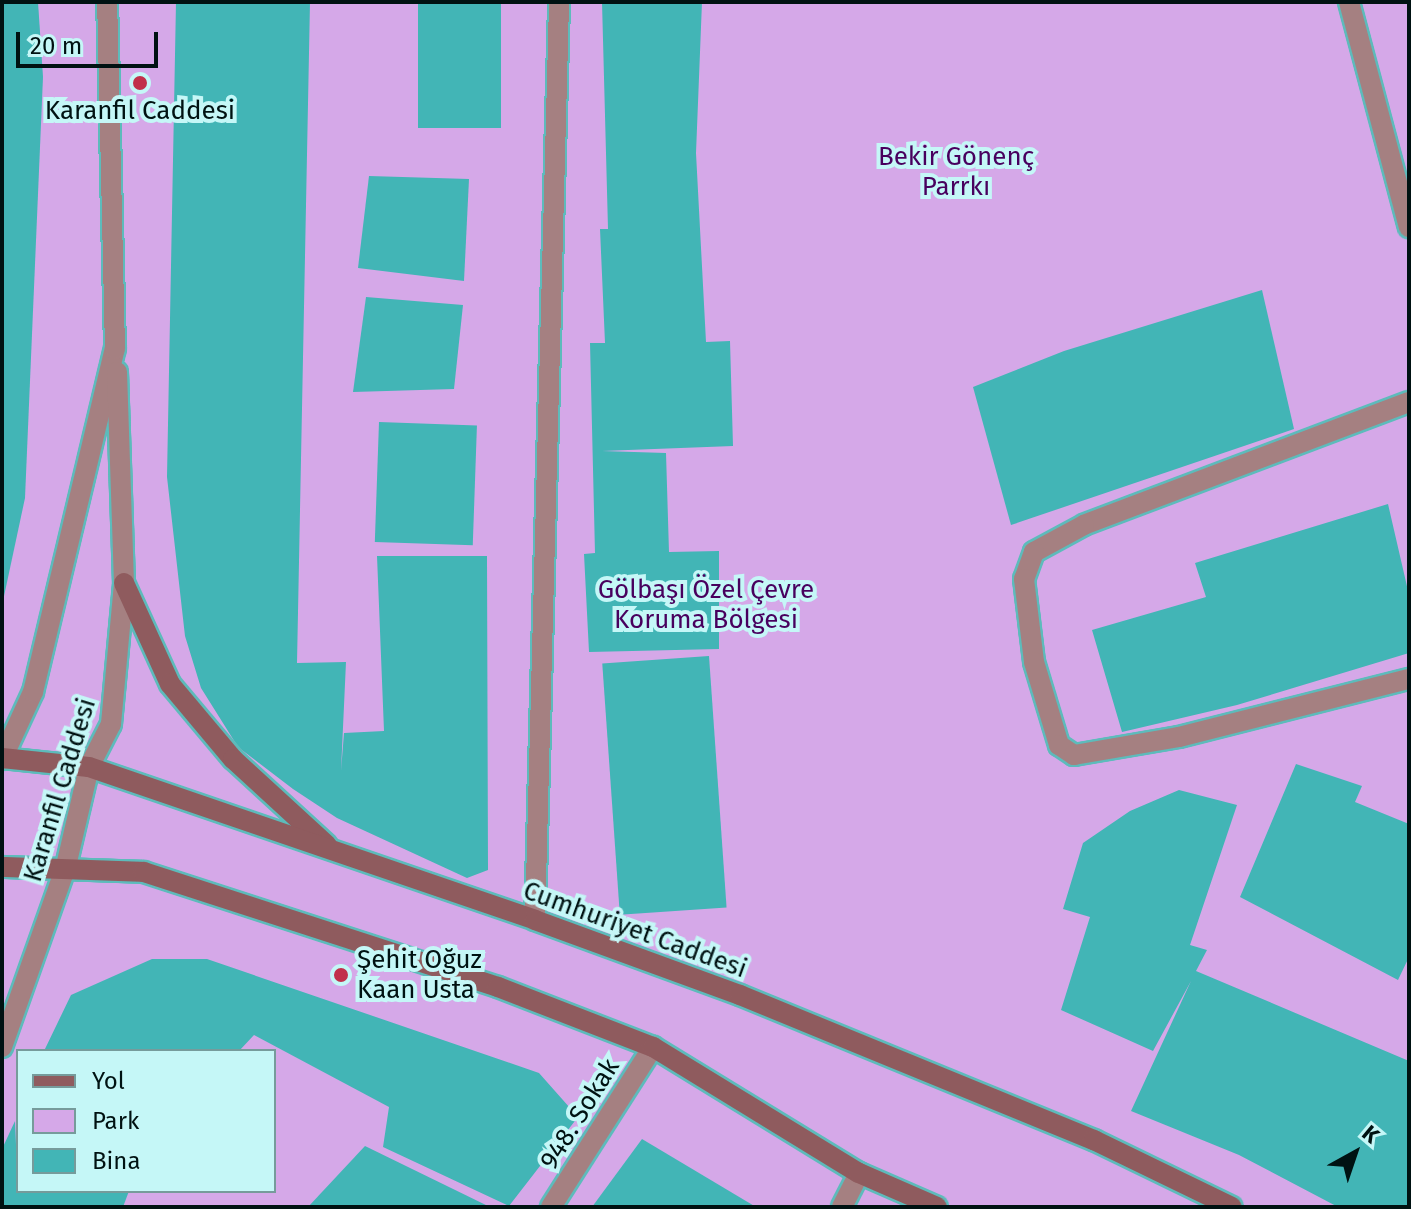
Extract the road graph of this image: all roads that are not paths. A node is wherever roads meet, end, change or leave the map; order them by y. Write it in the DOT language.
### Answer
graph roads {
  1 [pos="107,2"];
  2 [pos="559,2"];
  3 [pos="1349,2"];
  4 [pos="1409,227"];
  5 [pos="115,349"];
  6 [pos="1409,402"];
  7 [pos="124,583"];
  8 [pos="1409,679"];
  9 [pos="2,759"];
  10 [pos="89,767"];
  11 [pos="333,850"];
  12 [pos="66,866"];
  13 [pos="2,867"];
  14 [pos="535,920"];
  15 [pos="2,1047"];
  16 [pos="653,1047"];
  17 [pos="859,1173"];
  18 [pos="551,1207"];
  19 [pos="842,1207"];
  20 [pos="937,1207"];
  21 [pos="1232,1207"];
  1 -- 5 [label="street"];
  2 -- 14 [label="street"];
  3 -- 4 [label="street"];
  5 -- 7 [label="street, Karanfil Caddesi"];
  5 -- 9 [label="street"];
  6 -- 8 [label="street"];
  7 -- 10 [label="street, Karanfil Caddesi"];
  7 -- 11 [label="main road"];
  9 -- 10 [label="main road, Cumhuriyet Caddesi"];
  10 -- 11 [label="main road, Cumhuriyet Caddesi"];
  10 -- 12 [label="street, Karanfil Caddesi"];
  11 -- 14 [label="main road, Cumhuriyet Caddesi"];
  12 -- 13 [label="main road"];
  12 -- 15 [label="street, Karanfil Caddesi"];
  12 -- 16 [label="main road"];
  14 -- 21 [label="main road, Cumhuriyet Caddesi"];
  16 -- 17 [label="main road"];
  16 -- 18 [label="street, 948. Sokak"];
  17 -- 19 [label="street"];
  17 -- 20 [label="main road"];
}
